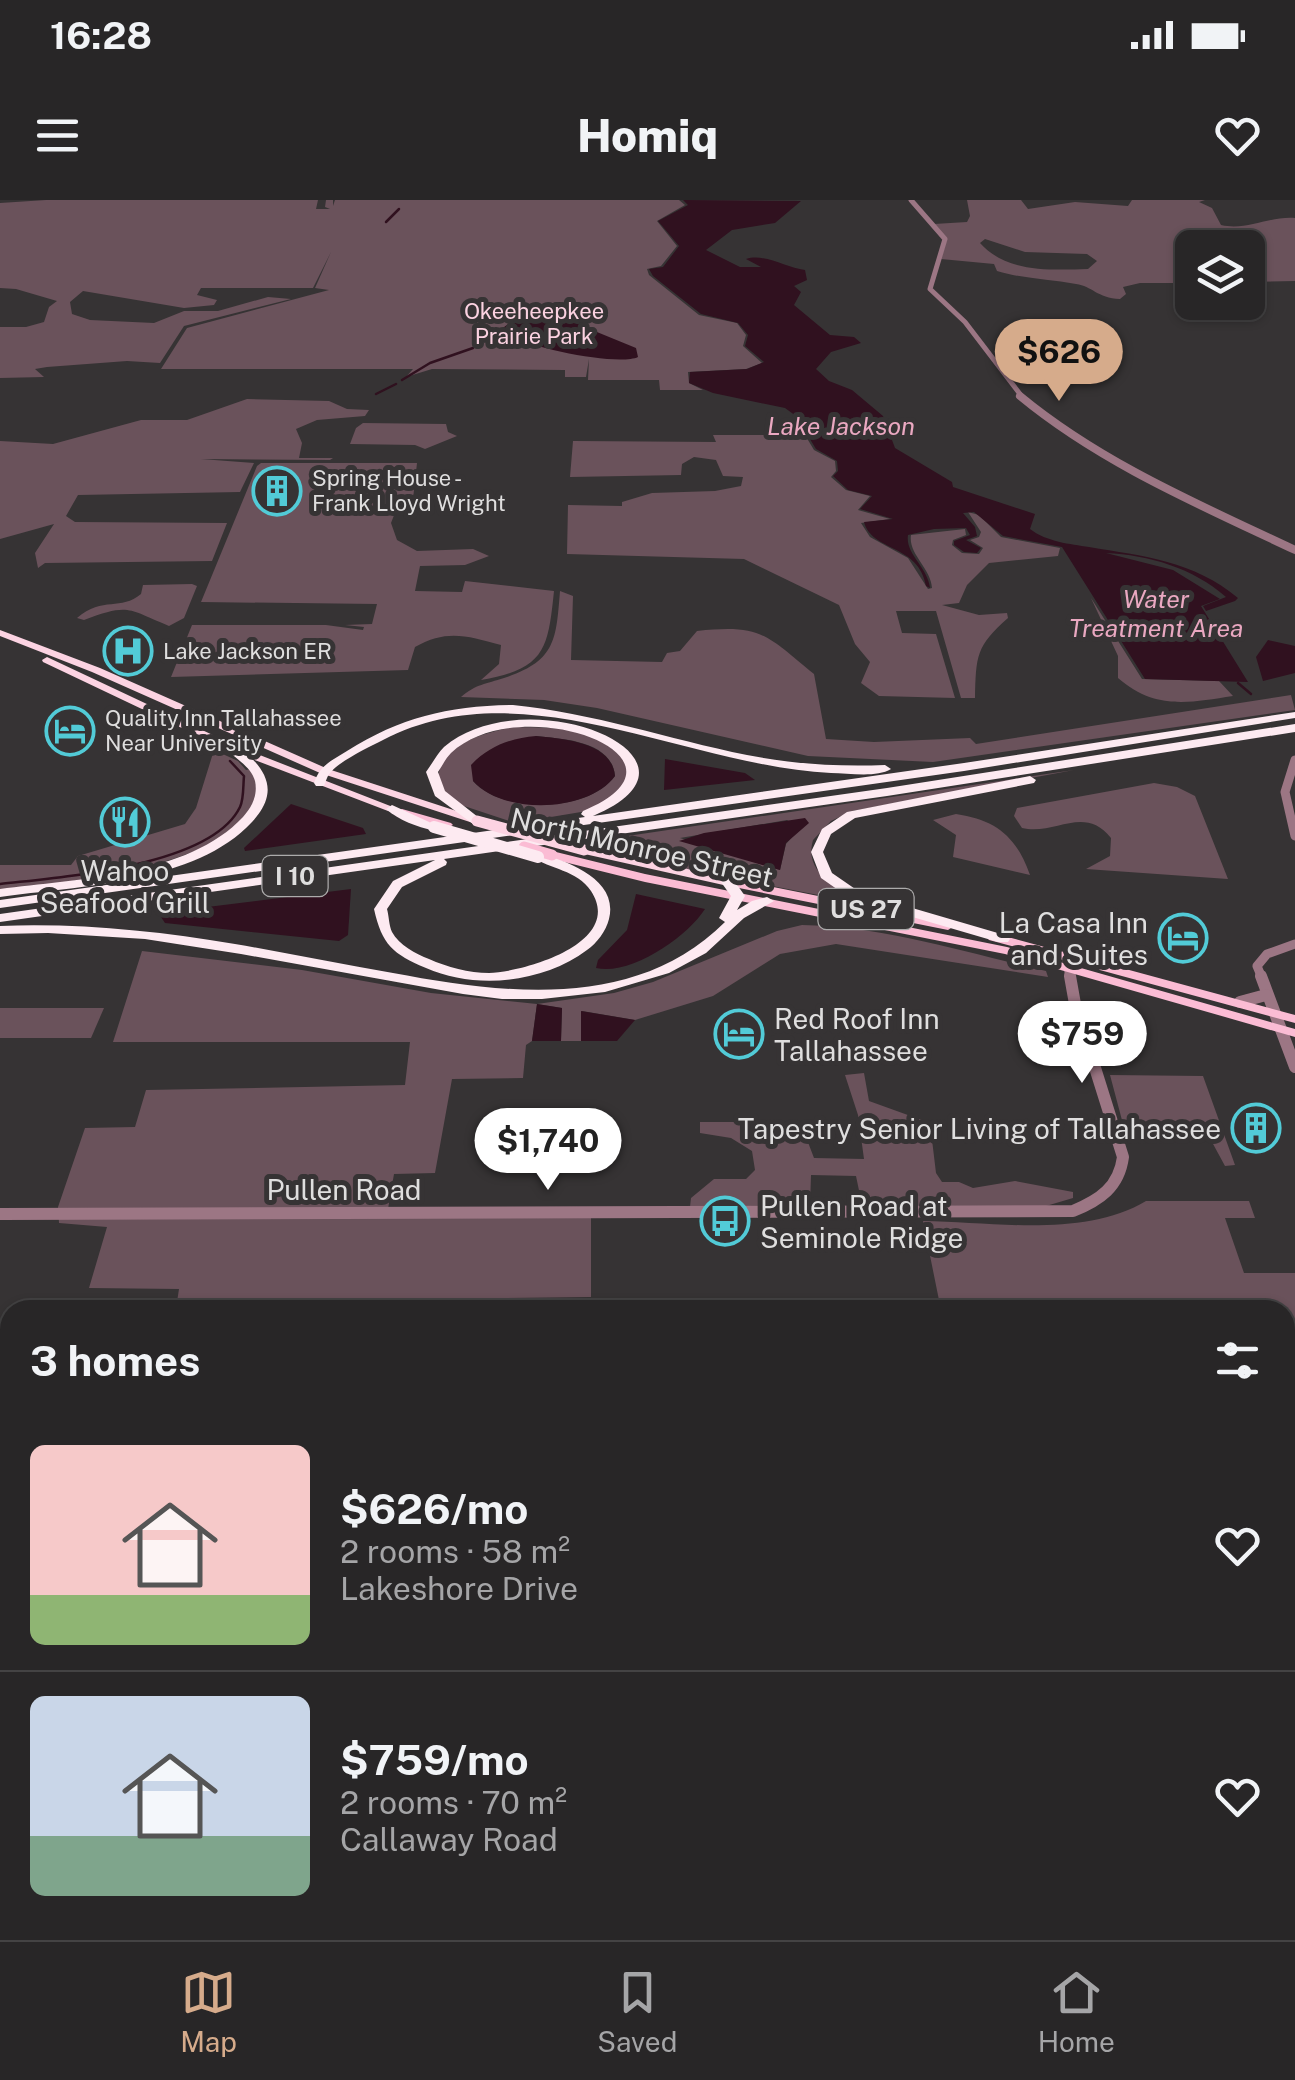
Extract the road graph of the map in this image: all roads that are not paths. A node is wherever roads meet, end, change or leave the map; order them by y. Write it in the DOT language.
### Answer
graph roads {
  1 [pos="910,200"];
  2 [pos="1295,550"];
  3 [pos="0,633"];
  4 [pos="0,642"];
  5 [pos="103,684"];
  6 [pos="150,692"];
  7 [pos="134,700"];
  8 [pos="1290,716"];
  9 [pos="1295,728"];
  10 [pos="250,740"];
  11 [pos="1194,745"];
  12 [pos="230,747"];
  13 [pos="1074,751"];
  14 [pos="1295,760"];
  15 [pos="322,777"];
  16 [pos="392,809"];
  17 [pos="477,821"];
  18 [pos="556,824"];
  19 [pos="590,834"];
  20 [pos="1295,836"];
  21 [pos="545,856"];
  22 [pos="728,882"];
  23 [pos="0,893"];
  24 [pos="738,896"];
  25 [pos="766,902"];
  26 [pos="0,904"];
  27 [pos="0,918"];
  28 [pos="0,930"];
  29 [pos="1003,939"];
  30 [pos="1295,944"];
  31 [pos="1067,960"];
  32 [pos="680,962"];
  33 [pos="1101,976"];
  34 [pos="1072,986"];
  35 [pos="1266,994"];
  36 [pos="1240,1002"];
  37 [pos="1273,1012"];
  38 [pos="1295,1019"];
  39 [pos="1278,1027"];
  40 [pos="1295,1033"];
  41 [pos="1294,1058"];
  42 [pos="0,1214"];
  1 -- 2 [label="street"];
  3 -- 6 [label="highway, North Monroe Street / US 27"];
  4 -- 5 [label="highway, North Monroe Street / US 27"];
  5 -- 6 [label="highway"];
  5 -- 7 [label="highway, North Monroe Street / US 27"];
  6 -- 10 [label="highway, North Monroe Street / US 27"];
  7 -- 10 [label="highway"];
  7 -- 12 [label="highway, North Monroe Street / US 27"];
  8 -- 13 [label="highway, I 10"];
  9 -- 11 [label="highway, I 10"];
  10 -- 15 [label="highway, North Monroe Street / US 27"];
  11 -- 19 [label="highway, I 10"];
  11 -- 29 [label="highway"];
  12 -- 15 [label="highway, North Monroe Street / US 27"];
  12 -- 23 [label="highway"];
  13 -- 15 [label="highway"];
  13 -- 18 [label="highway, I 10"];
  14 -- 20 [label="street"];
  15 -- 16 [label="highway, North Monroe Street / US 27"];
  15 -- 17 [label="highway, North Monroe Street / US 27"];
  16 -- 21 [label="highway, bridge"];
  17 -- 18 [label="highway"];
  17 -- 22 [label="highway, North Monroe Street / US 27, bridge"];
  18 -- 26 [label="highway, I 10"];
  19 -- 21 [label="highway"];
  19 -- 27 [label="highway, I 10"];
  21 -- 24 [label="main road, North Monroe Street / US 27"];
  22 -- 24 [label="highway"];
  22 -- 29 [label="main road, North Monroe Street / US 27"];
  24 -- 25 [label="main road, North Monroe Street / US 27"];
  24 -- 32 [label="highway"];
  25 -- 31 [label="main road, North Monroe Street / US 27"];
  25 -- 32 [label="highway"];
  28 -- 32 [label="highway"];
  29 -- 31 [label="main road, North Monroe Street / US 27"];
  30 -- 35 [label="street"];
  31 -- 33 [label="main road, North Monroe Street / US 27"];
  31 -- 34 [label="street"];
  31 -- 36 [label="main road, North Monroe Street / US 27"];
  33 -- 34 [label="street"];
  33 -- 39 [label="main road, North Monroe Street / US 27"];
  34 -- 42 [label="street, Pullen Road"];
  35 -- 36 [label="street"];
  35 -- 37 [label="street"];
  36 -- 37 [label="main road, North Monroe Street / US 27"];
  37 -- 38 [label="main road, North Monroe Street / US 27"];
  37 -- 39 [label="street"];
  39 -- 40 [label="main road, North Monroe Street / US 27"];
  39 -- 41 [label="street"];
}
